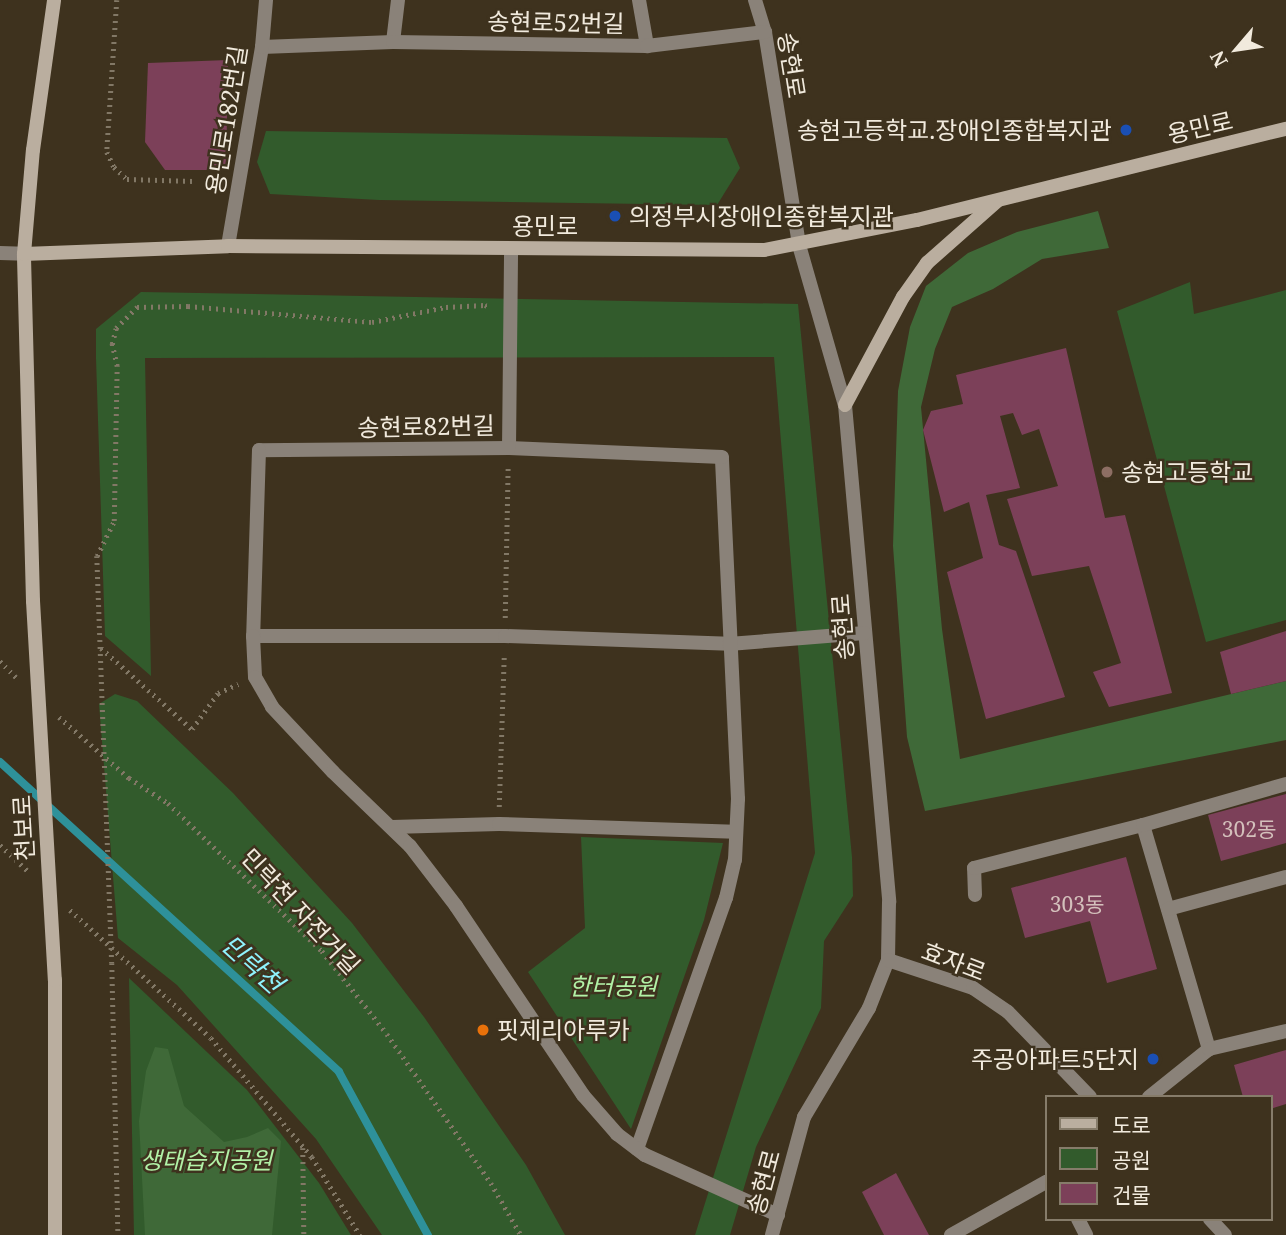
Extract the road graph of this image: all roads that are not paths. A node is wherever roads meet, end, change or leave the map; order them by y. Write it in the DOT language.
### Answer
graph roads {
  1 [pos="54,0"];
  2 [pos="266,0"];
  3 [pos="398,0"];
  4 [pos="639,0"];
  5 [pos="755,0"];
  6 [pos="765,32"];
  7 [pos="393,42"];
  8 [pos="647,46"];
  9 [pos="262,47"];
  10 [pos="1286,130"];
  11 [pos="1002,197"];
  12 [pos="799,245"];
  13 [pos="228,246"];
  14 [pos="511,249"];
  15 [pos="0,253"];
  16 [pos="24,254"];
  17 [pos="845,405"];
  18 [pos="509,448"];
  19 [pos="865,632"];
  20 [pos="253,636"];
  21 [pos="729,644"];
  22 [pos="1286,784"];
  23 [pos="1143,825"];
  24 [pos="392,827"];
  25 [pos="734,832"];
  26 [pos="1286,877"];
  27 [pos="975,895"];
  28 [pos="1168,909"];
  29 [pos="888,960"];
  30 [pos="1286,1031"];
  31 [pos="1209,1049"];
  32 [pos="1088,1095"];
  33 [pos="1152,1095"];
  34 [pos="636,1149"];
  35 [pos="1044,1183"];
  36 [pos="778,1215"];
  37 [pos="1212,1221"];
  38 [pos="55,1235"];
  39 [pos="772,1235"];
  40 [pos="951,1235"];
  41 [pos="1225,1235"];
  1 -- 16 [label="main road, 천보로"];
  2 -- 9 [label="street, 용민로182번길"];
  3 -- 7 [label="street"];
  4 -- 8 [label="street"];
  5 -- 6 [label="street, 송현로"];
  6 -- 8 [label="street, 송현로52번길"];
  6 -- 12 [label="street, 송현로"];
  7 -- 8 [label="street, 송현로52번길"];
  7 -- 9 [label="street, 송현로52번길"];
  9 -- 13 [label="street, 용민로182번길"];
  10 -- 11 [label="main road, 용민로"];
  11 -- 12 [label="main road, 용민로"];
  11 -- 17 [label="main road"];
  12 -- 14 [label="main road, 용민로"];
  12 -- 17 [label="street, 송현로"];
  13 -- 14 [label="main road, 용민로"];
  13 -- 16 [label="main road, 용민로"];
  14 -- 18 [label="street"];
  15 -- 16 [label="street, 용민로"];
  16 -- 38 [label="main road, 천보로, bridge"];
  17 -- 19 [label="street, 송현로"];
  18 -- 20 [label="street, 송현로82번길"];
  18 -- 21 [label="street, 송현로82번길"];
  19 -- 21 [label="street"];
  19 -- 29 [label="street, 송현로"];
  20 -- 21 [label="street"];
  20 -- 24 [label="street, 송현로82번길"];
  21 -- 25 [label="street, 송현로82번길"];
  22 -- 23 [label="street"];
  23 -- 27 [label="street"];
  23 -- 28 [label="street"];
  24 -- 25 [label="street"];
  24 -- 34 [label="street, 송현로82번길"];
  25 -- 34 [label="street, 송현로82번길"];
  26 -- 28 [label="street"];
  28 -- 31 [label="street"];
  29 -- 32 [label="street, 효자로"];
  29 -- 36 [label="street, 송현로"];
  30 -- 31 [label="street"];
  31 -- 33 [label="street"];
  34 -- 36 [label="street, 송현로82번길"];
  35 -- 40 [label="street"];
  36 -- 39 [label="street, 송현로"];
  37 -- 41 [label="street"];
}
